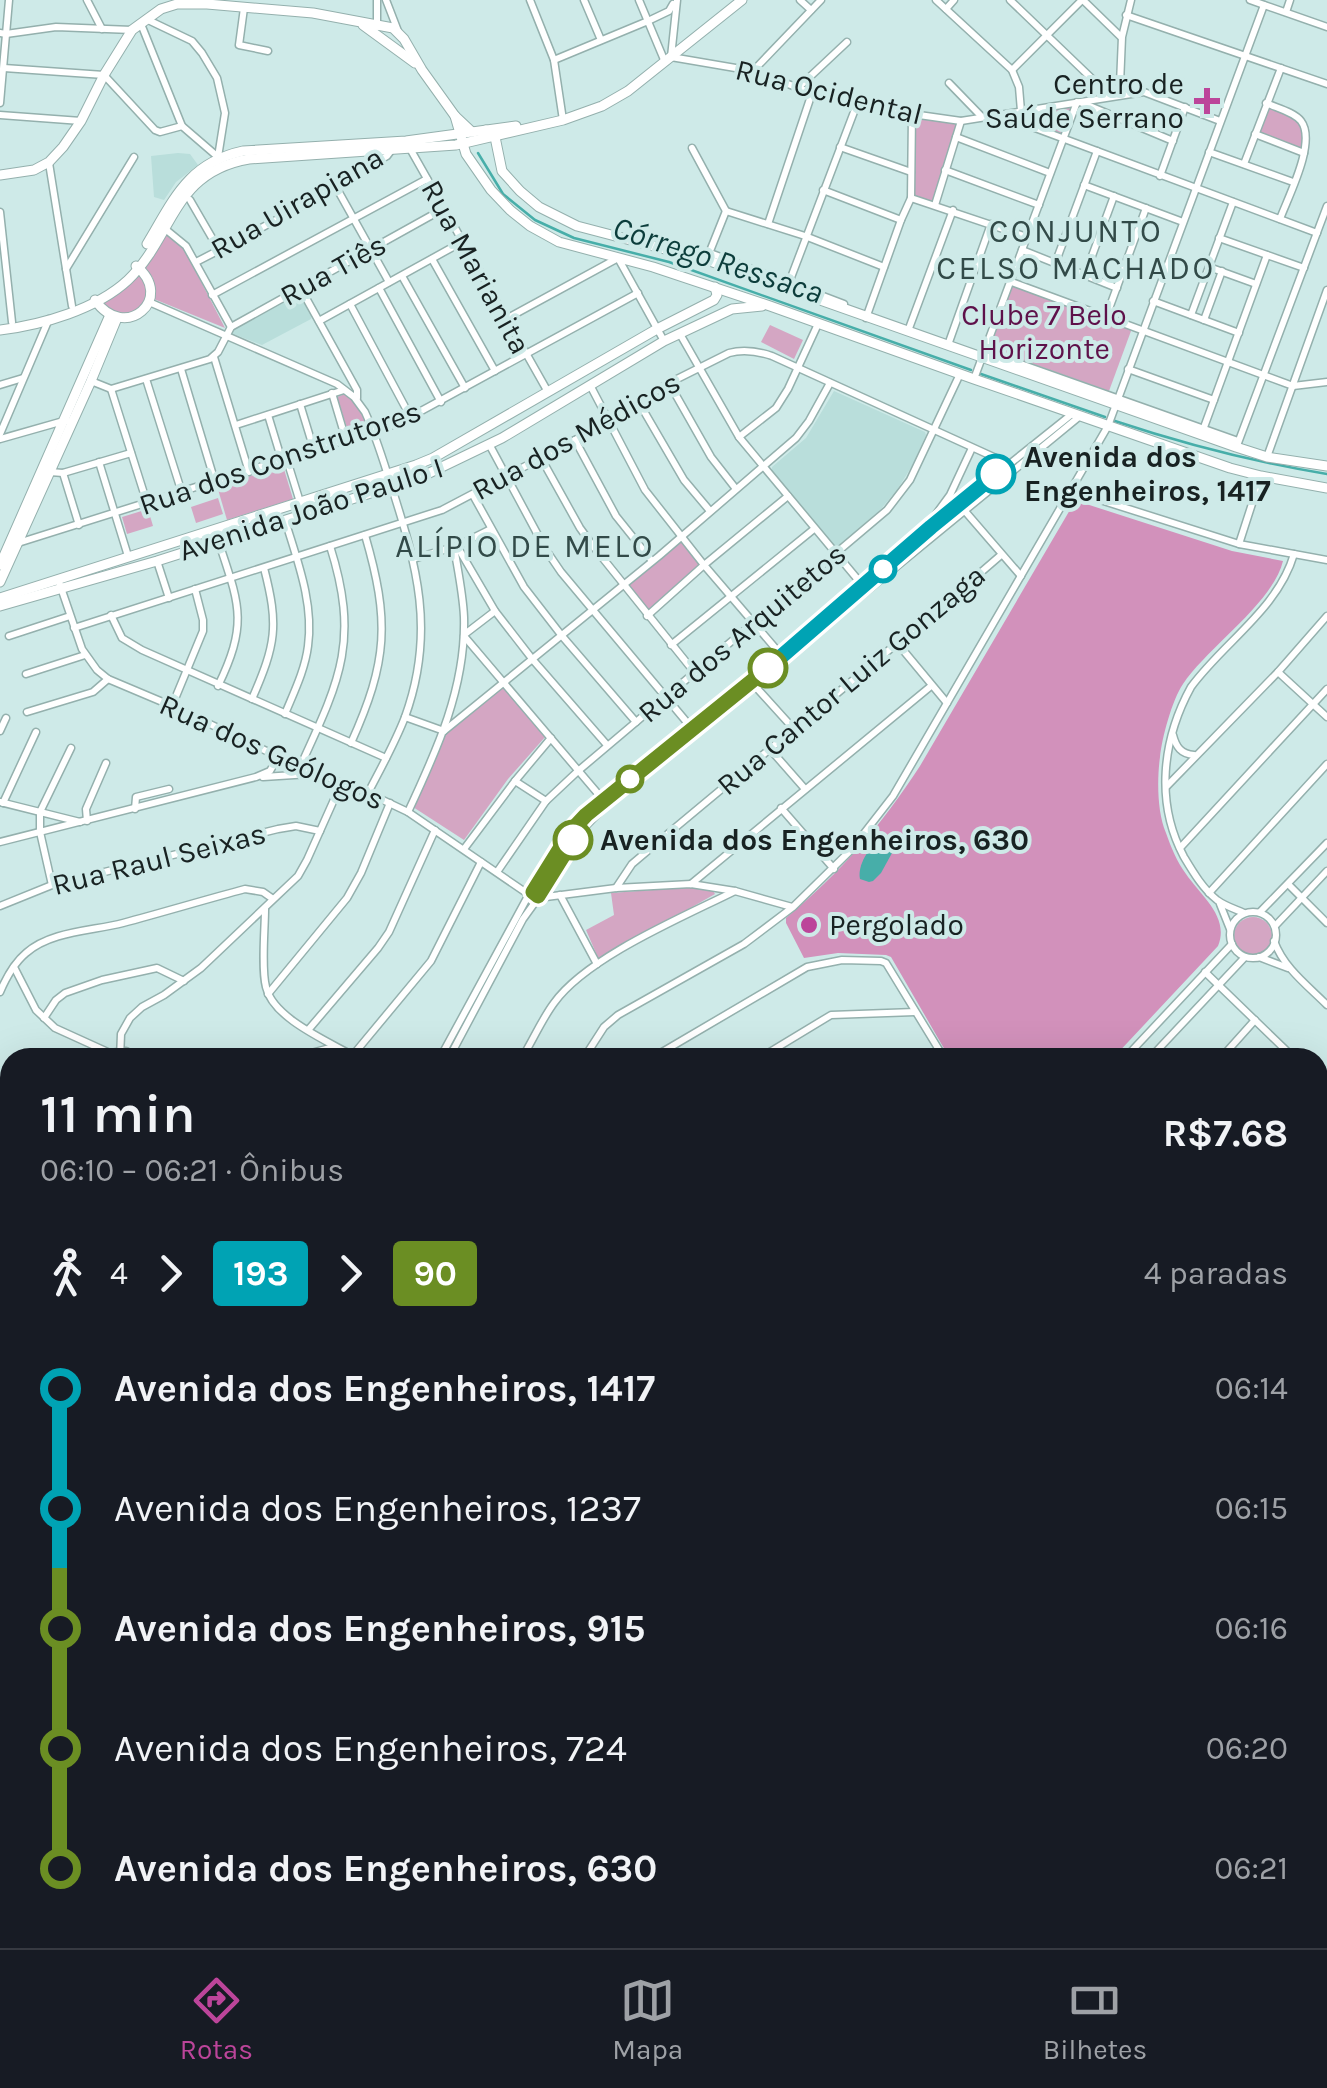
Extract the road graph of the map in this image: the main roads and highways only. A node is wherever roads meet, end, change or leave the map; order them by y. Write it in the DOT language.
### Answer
graph roads {
  1 [pos="742,0"];
  2 [pos="161,4"];
  3 [pos="275,5"];
  4 [pos="377,29"];
  5 [pos="402,36"];
  6 [pos="392,45"];
  7 [pos="421,68"];
  8 [pos="455,116"];
  9 [pos="472,132"];
  10 [pos="491,133"];
  11 [pos="447,136"];
  12 [pos="459,141"];
  13 [pos="408,144"];
  14 [pos="393,145"];
  15 [pos="0,175"];
  16 [pos="161,226"];
  17 [pos="137,266"];
  18 [pos="715,287"];
  19 [pos="95,300"];
  20 [pos="770,306"];
  21 [pos="689,313"];
  22 [pos="113,316"];
  23 [pos="697,325"];
  24 [pos="4,326"];
  25 [pos="68,421"];
  26 [pos="1327,466"];
  27 [pos="1327,488"];
  28 [pos="3,562"];
  29 [pos="0,582"];
  30 [pos="60,584"];
  31 [pos="0,598"];
  32 [pos="0,606"];
  1 -- 10 [label="main road"];
  2 -- 3 [label="main road"];
  2 -- 15 [label="main road"];
  3 -- 4 [label="main road"];
  4 -- 5 [label="main road"];
  4 -- 6 [label="main road"];
  5 -- 6 [label="main road"];
  5 -- 7 [label="main road"];
  6 -- 7 [label="main road"];
  7 -- 8 [label="main road"];
  8 -- 9 [label="main road"];
  8 -- 11 [label="main road"];
  8 -- 12 [label="main road"];
  9 -- 10 [label="main road"];
  9 -- 12 [label="main road"];
  10 -- 12 [label="main road"];
  10 -- 26 [label="main road"];
  11 -- 12 [label="main road"];
  11 -- 13 [label="main road"];
  12 -- 13 [label="main road"];
  12 -- 18 [label="main road"];
  13 -- 14 [label="main road"];
  14 -- 16 [label="main road"];
  14 -- 16 [label="main road"];
  16 -- 17 [label="main road"];
  17 -- 19 [label="main road"];
  17 -- 22 [label="main road"];
  18 -- 20 [label="main road"];
  18 -- 21 [label="main road, Avenida João Paulo I"];
  19 -- 22 [label="main road"];
  19 -- 24 [label="main road"];
  19 -- 24 [label="main road"];
  20 -- 23 [label="main road, Avenida João Paulo I"];
  20 -- 27 [label="main road"];
  21 -- 23 [label="main road"];
  21 -- 30 [label="main road, Avenida João Paulo I"];
  22 -- 25 [label="main road"];
  22 -- 25 [label="main road"];
  23 -- 30 [label="main road, Avenida João Paulo I"];
  25 -- 28 [label="main road"];
  25 -- 28 [label="main road"];
  28 -- 29 [label="main road"];
  30 -- 31 [label="main road, Avenida João Paulo I"];
  30 -- 32 [label="main road, Avenida João Paulo I"];
}
